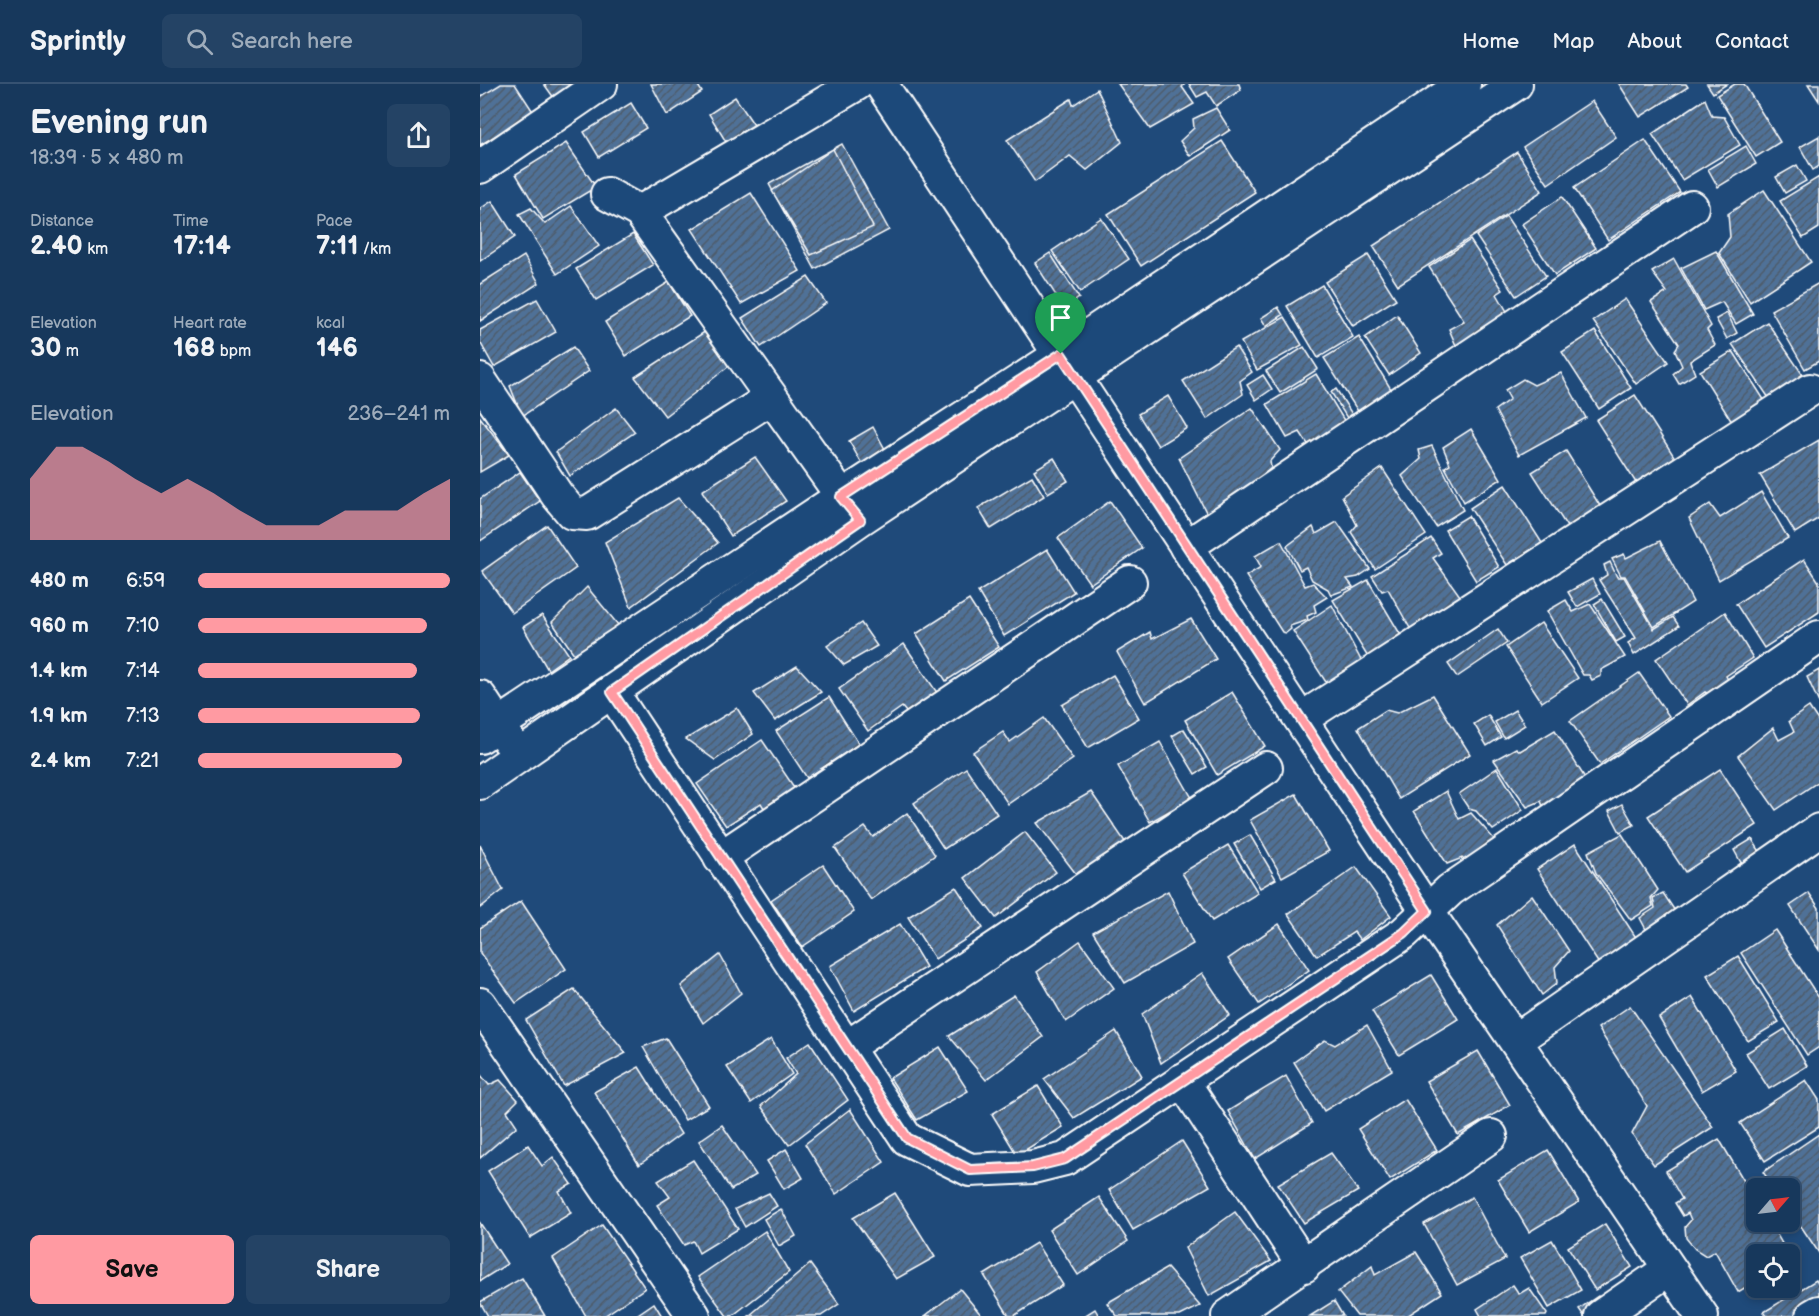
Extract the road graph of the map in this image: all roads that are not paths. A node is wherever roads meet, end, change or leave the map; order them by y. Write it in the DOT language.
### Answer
graph roads {
  1 [pos="601,84"];
  2 [pos="857,84"];
  3 [pos="880,84"];
  4 [pos="1464,84"];
  5 [pos="1516,84"];
  6 [pos="480,167"];
  7 [pos="607,194"];
  8 [pos="1692,207"];
  9 [pos="640,212"];
  10 [pos="1068,366"];
  11 [pos="480,380"];
  12 [pos="1810,390"];
  13 [pos="771,398"];
  14 [pos="850,508"];
  15 [pos="1186,547"];
  16 [pos="1130,582"];
  17 [pos="1819,637"];
  18 [pos="612,692"];
  19 [pos="480,697"];
  20 [pos="1301,719"];
  21 [pos="489,731"];
  22 [pos="520,756"];
  23 [pos="1266,768"];
  24 [pos="480,783"];
  25 [pos="1819,830"];
  26 [pos="720,858"];
  27 [pos="1427,911"];
  28 [pos="480,1004"];
  29 [pos="1516,1040"];
  30 [pos="847,1047"];
  31 [pos="1182,1080"];
  32 [pos="1491,1136"];
  33 [pos="1304,1266"];
  34 [pos="1669,1269"];
  35 [pos="1819,1312"];
  36 [pos="694,1316"];
  37 [pos="1228,1316"];
  38 [pos="1601,1316"];
  39 [pos="1702,1316"];
  40 [pos="1812,1316"];
  1 -- 6 [label="street"];
  2 -- 9 [label="street"];
  3 -- 10 [label="street"];
  4 -- 10 [label="street"];
  5 -- 10 [label="street"];
  7 -- 9 [label="street"];
  8 -- 15 [label="street"];
  9 -- 13 [label="street"];
  10 -- 14 [label="street"];
  10 -- 15 [label="street"];
  11 -- 13 [label="street"];
  12 -- 20 [label="street"];
  13 -- 14 [label="street"];
  14 -- 18 [label="street"];
  14 -- 21 [label="street"];
  15 -- 20 [label="street"];
  16 -- 26 [label="street"];
  17 -- 27 [label="street"];
  18 -- 22 [label="street"];
  18 -- 26 [label="street"];
  19 -- 21 [label="street"];
  20 -- 27 [label="street"];
  21 -- 22 [label="street"];
  22 -- 24 [label="street"];
  23 -- 30 [label="street"];
  25 -- 29 [label="street"];
  26 -- 30 [label="street"];
  27 -- 29 [label="street"];
  27 -- 31 [label="street"];
  28 -- 36 [label="street"];
  29 -- 34 [label="street"];
  30 -- 31 [label="street"];
  31 -- 33 [label="street"];
  32 -- 33 [label="street"];
  33 -- 37 [label="street"];
  34 -- 38 [label="street"];
  34 -- 39 [label="street"];
  35 -- 40 [label="street"];
}
